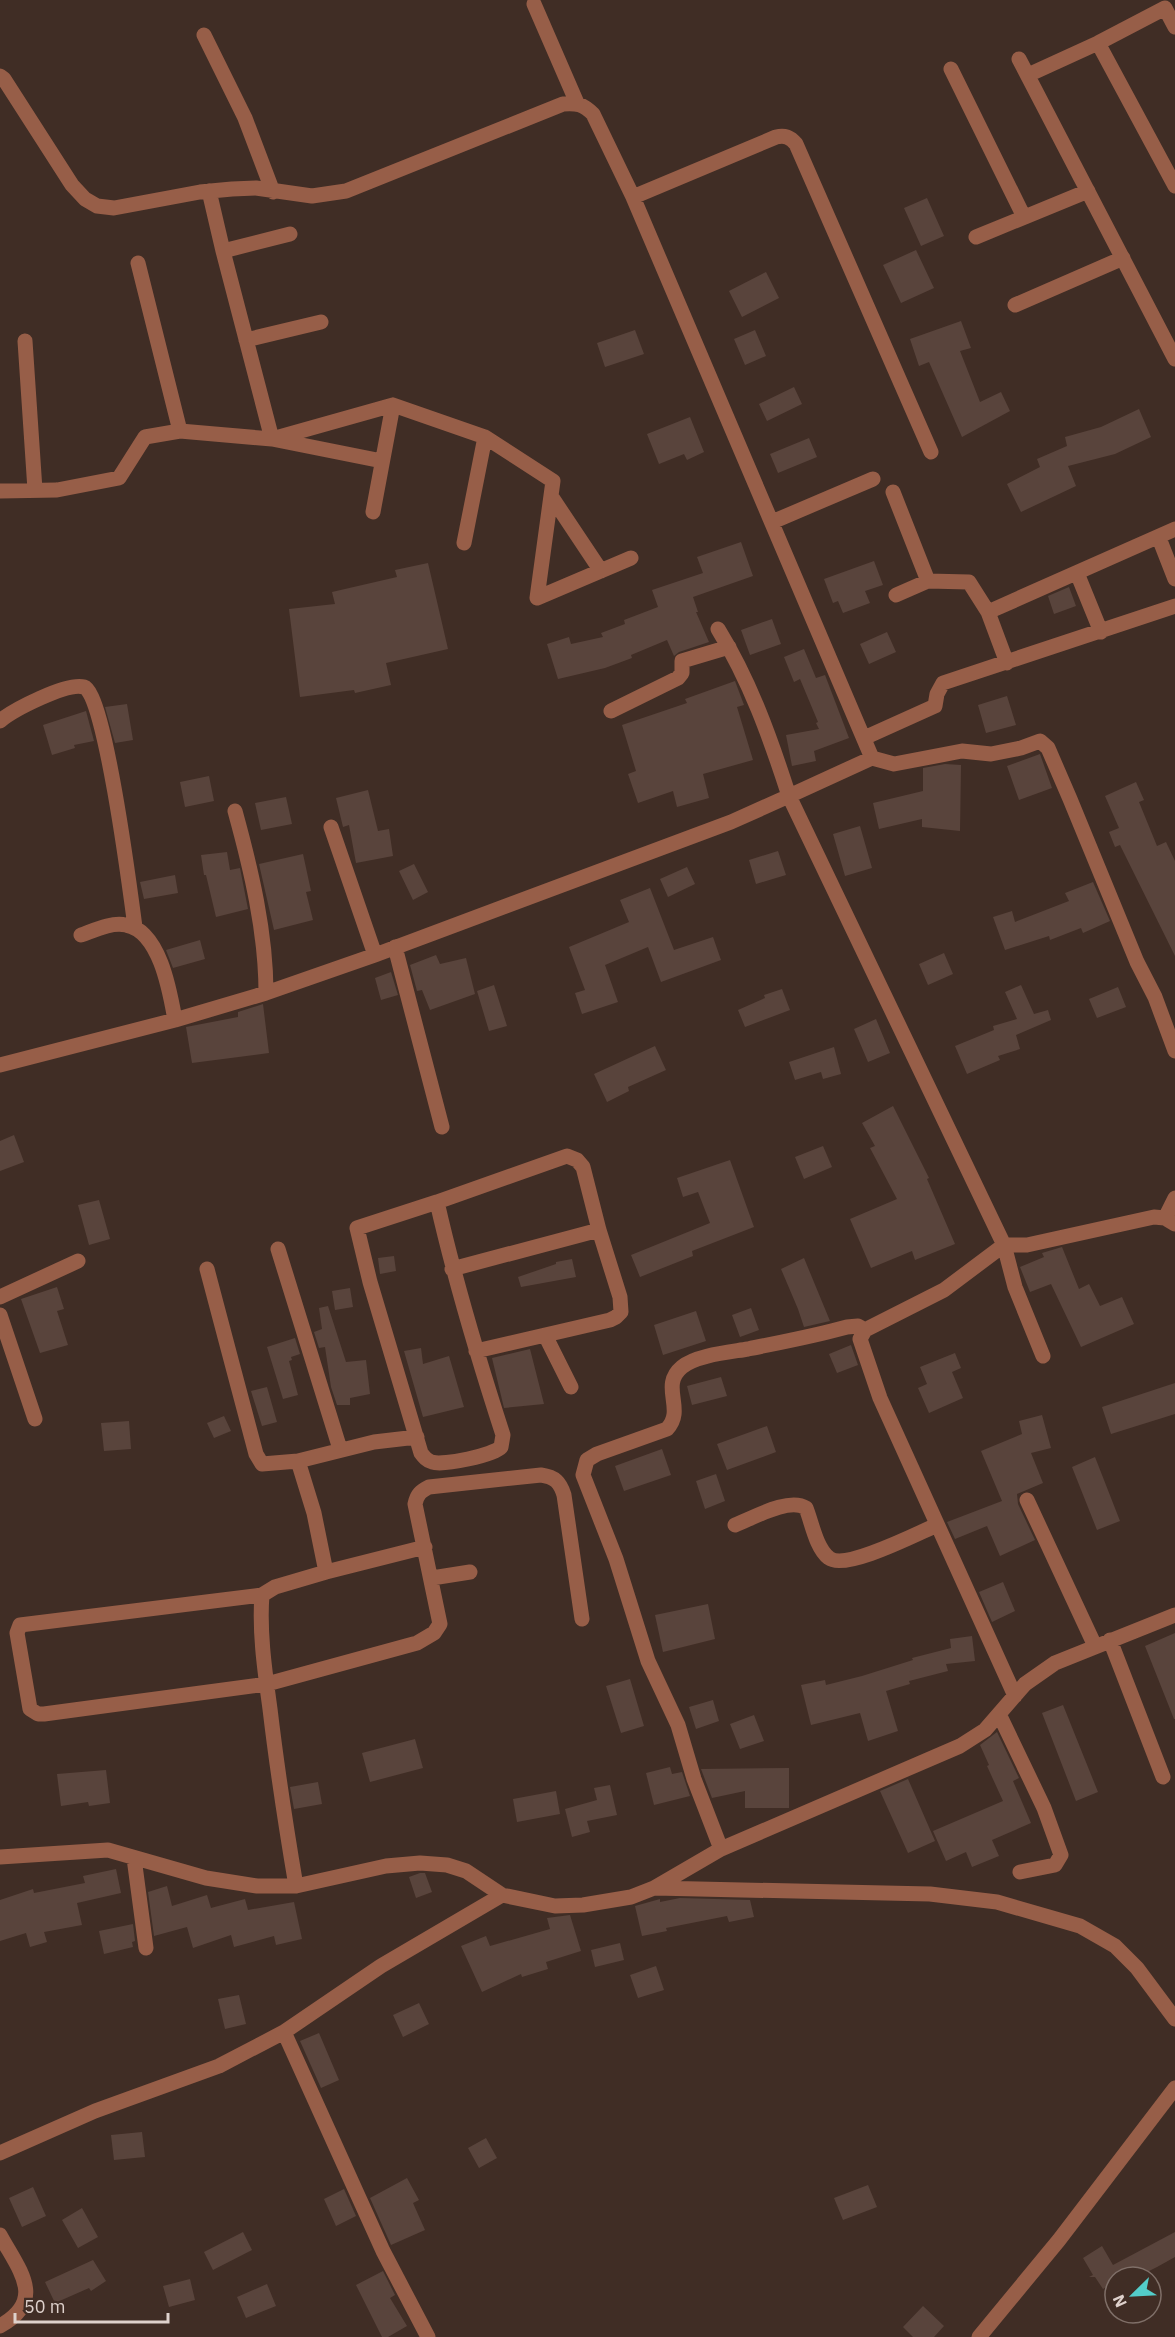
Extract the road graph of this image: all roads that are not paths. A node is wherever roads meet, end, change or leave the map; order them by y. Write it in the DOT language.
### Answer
graph roads {
  1 [pos="534,4"];
  2 [pos="1162,4"];
  3 [pos="1175,27"];
  4 [pos="204,35"];
  5 [pos="1098,43"];
  6 [pos="1018,59"];
  7 [pos="951,69"];
  8 [pos="1028,75"];
  9 [pos="0,76"];
  10 [pos="577,103"];
  11 [pos="1175,186"];
  12 [pos="209,191"];
  13 [pos="1088,191"];
  14 [pos="273,192"];
  15 [pos="633,197"];
  16 [pos="1024,217"];
  17 [pos="290,234"];
  18 [pos="976,237"];
  19 [pos="223,250"];
  20 [pos="1123,258"];
  21 [pos="138,263"];
  22 [pos="1015,305"];
  23 [pos="321,322"];
  24 [pos="246,340"];
  25 [pos="25,341"];
  26 [pos="1173,350"];
  27 [pos="393,405"];
  28 [pos="180,431"];
  29 [pos="485,437"];
  30 [pos="272,439"];
  31 [pos="931,452"];
  32 [pos="382,461"];
  33 [pos="873,479"];
  34 [pos="35,490"];
  35 [pos="0,491"];
  36 [pos="893,492"];
  37 [pos="551,496"];
  38 [pos="374,512"];
  39 [pos="772,522"];
  40 [pos="1175,529"];
  41 [pos="1159,538"];
  42 [pos="464,543"];
  43 [pos="631,558"];
  44 [pos="601,571"];
  45 [pos="1077,573"];
  46 [pos="1175,579"];
  47 [pos="928,580"];
  48 [pos="896,595"];
  49 [pos="1175,606"];
  50 [pos="988,612"];
  51 [pos="718,629"];
  52 [pos="1101,632"];
  53 [pos="729,647"];
  54 [pos="1007,663"];
  55 [pos="611,711"];
  56 [pos="0,721"];
  57 [pos="864,738"];
  58 [pos="872,758"];
  59 [pos="789,796"];
  60 [pos="235,811"];
  61 [pos="331,827"];
  62 [pos="135,927"];
  63 [pos="81,935"];
  64 [pos="395,947"];
  65 [pos="375,955"];
  66 [pos="266,993"];
  67 [pos="175,1020"];
  68 [pos="1175,1051"];
  69 [pos="1,1061"];
  70 [pos="441,1127"];
  71 [pos="1175,1198"];
  72 [pos="437,1203"];
  73 [pos="1170,1221"];
  74 [pos="599,1230"];
  75 [pos="1004,1245"];
  76 [pos="278,1250"];
  77 [pos="78,1261"];
  78 [pos="207,1269"];
  79 [pos="452,1269"];
  80 [pos="0,1296"];
  81 [pos="0,1315"];
  82 [pos="865,1330"];
  83 [pos="545,1335"];
  84 [pos="476,1351"];
  85 [pos="1043,1356"];
  86 [pos="571,1388"];
  87 [pos="35,1419"];
  88 [pos="417,1437"];
  89 [pos="340,1449"];
  90 [pos="298,1461"];
  91 [pos="1027,1500"];
  92 [pos="735,1525"];
  93 [pos="937,1525"];
  94 [pos="424,1547"];
  95 [pos="326,1572"];
  96 [pos="470,1572"];
  97 [pos="432,1578"];
  98 [pos="262,1595"];
  99 [pos="1175,1615"];
  100 [pos="582,1619"];
  101 [pos="1110,1640"];
  102 [pos="1095,1646"];
  103 [pos="267,1684"];
  104 [pos="1015,1696"];
  105 [pos="999,1714"];
  106 [pos="1163,1777"];
  107 [pos="721,1849"];
  108 [pos="0,1857"];
  109 [pos="134,1858"];
  110 [pos="1020,1872"];
  111 [pos="296,1886"];
  112 [pos="654,1888"];
  113 [pos="502,1895"];
  114 [pos="146,1948"];
  115 [pos="1175,2019"];
  116 [pos="284,2032"];
  117 [pos="1175,2088"];
  118 [pos="0,2153"];
  119 [pos="0,2235"];
  120 [pos="0,2326"];
  121 [pos="428,2337"];
  122 [pos="979,2337"];
  1 -- 10 [label="street"];
  2 -- 3 [label="street"];
  2 -- 5 [label="street"];
  4 -- 14 [label="street"];
  5 -- 8 [label="street"];
  5 -- 11 [label="street"];
  6 -- 8 [label="street"];
  7 -- 16 [label="street"];
  8 -- 13 [label="street"];
  9 -- 12 [label="street"];
  10 -- 14 [label="street"];
  10 -- 15 [label="street"];
  12 -- 14 [label="street"];
  12 -- 19 [label="street"];
  13 -- 16 [label="street"];
  13 -- 20 [label="street"];
  15 -- 31 [label="street"];
  15 -- 39 [label="street"];
  16 -- 18 [label="street"];
  17 -- 19 [label="street"];
  19 -- 24 [label="street"];
  20 -- 22 [label="street"];
  20 -- 26 [label="street"];
  21 -- 28 [label="street"];
  23 -- 24 [label="street"];
  24 -- 30 [label="street"];
  25 -- 34 [label="street"];
  27 -- 29 [label="street"];
  27 -- 30 [label="street"];
  27 -- 32 [label="street"];
  28 -- 30 [label="street"];
  28 -- 34 [label="street"];
  29 -- 37 [label="street"];
  29 -- 42 [label="street"];
  30 -- 32 [label="street"];
  32 -- 38 [label="street"];
  33 -- 39 [label="street"];
  34 -- 35 [label="street"];
  36 -- 47 [label="street"];
  37 -- 44 [label="street"];
  37 -- 44 [label="street"];
  39 -- 57 [label="street"];
  40 -- 41 [label="street"];
  41 -- 45 [label="street"];
  41 -- 46 [label="street"];
  43 -- 44 [label="street"];
  45 -- 50 [label="street"];
  45 -- 52 [label="street"];
  47 -- 48 [label="street"];
  47 -- 50 [label="street"];
  49 -- 52 [label="street"];
  50 -- 54 [label="street"];
  51 -- 53 [label="street"];
  52 -- 54 [label="street"];
  53 -- 55 [label="street"];
  53 -- 59 [label="street"];
  54 -- 57 [label="street"];
  56 -- 62 [label="street"];
  57 -- 58 [label="street"];
  58 -- 59 [label="street"];
  58 -- 68 [label="street"];
  59 -- 64 [label="street"];
  59 -- 75 [label="street"];
  60 -- 66 [label="street"];
  61 -- 65 [label="street"];
  62 -- 63 [label="street"];
  62 -- 67 [label="street"];
  64 -- 65 [label="street"];
  64 -- 70 [label="street"];
  65 -- 66 [label="street"];
  66 -- 67 [label="street"];
  67 -- 69 [label="street"];
  71 -- 73 [label="street"];
  72 -- 74 [label="street"];
  72 -- 79 [label="street"];
  72 -- 88 [label="street"];
  73 -- 75 [label="street"];
  74 -- 79 [label="street"];
  74 -- 83 [label="street"];
  75 -- 82 [label="street"];
  75 -- 85 [label="street"];
  76 -- 89 [label="street"];
  77 -- 80 [label="street"];
  78 -- 90 [label="street"];
  79 -- 84 [label="street"];
  81 -- 87 [label="street"];
  82 -- 93 [label="street"];
  82 -- 107 [label="street"];
  83 -- 84 [label="street"];
  83 -- 86 [label="street"];
  84 -- 88 [label="street"];
  88 -- 89 [label="street"];
  89 -- 90 [label="street"];
  90 -- 95 [label="street"];
  91 -- 102 [label="street"];
  92 -- 93 [label="street"];
  93 -- 104 [label="street"];
  94 -- 95 [label="street"];
  94 -- 97 [label="street"];
  94 -- 100 [label="street"];
  95 -- 98 [label="street"];
  96 -- 97 [label="street"];
  97 -- 103 [label="street"];
  98 -- 103 [label="street"];
  98 -- 103 [label="street"];
  99 -- 101 [label="street"];
  101 -- 102 [label="street"];
  101 -- 106 [label="street"];
  102 -- 104 [label="street"];
  103 -- 111 [label="street"];
  104 -- 105 [label="street"];
  105 -- 107 [label="street"];
  105 -- 110 [label="street"];
  107 -- 112 [label="street"];
  108 -- 109 [label="street"];
  109 -- 111 [label="street"];
  109 -- 114 [label="street"];
  111 -- 113 [label="street"];
  112 -- 113 [label="street"];
  112 -- 115 [label="street"];
  113 -- 116 [label="street"];
  116 -- 118 [label="street"];
  116 -- 121 [label="street"];
  117 -- 122 [label="street"];
  119 -- 120 [label="street"];
}
